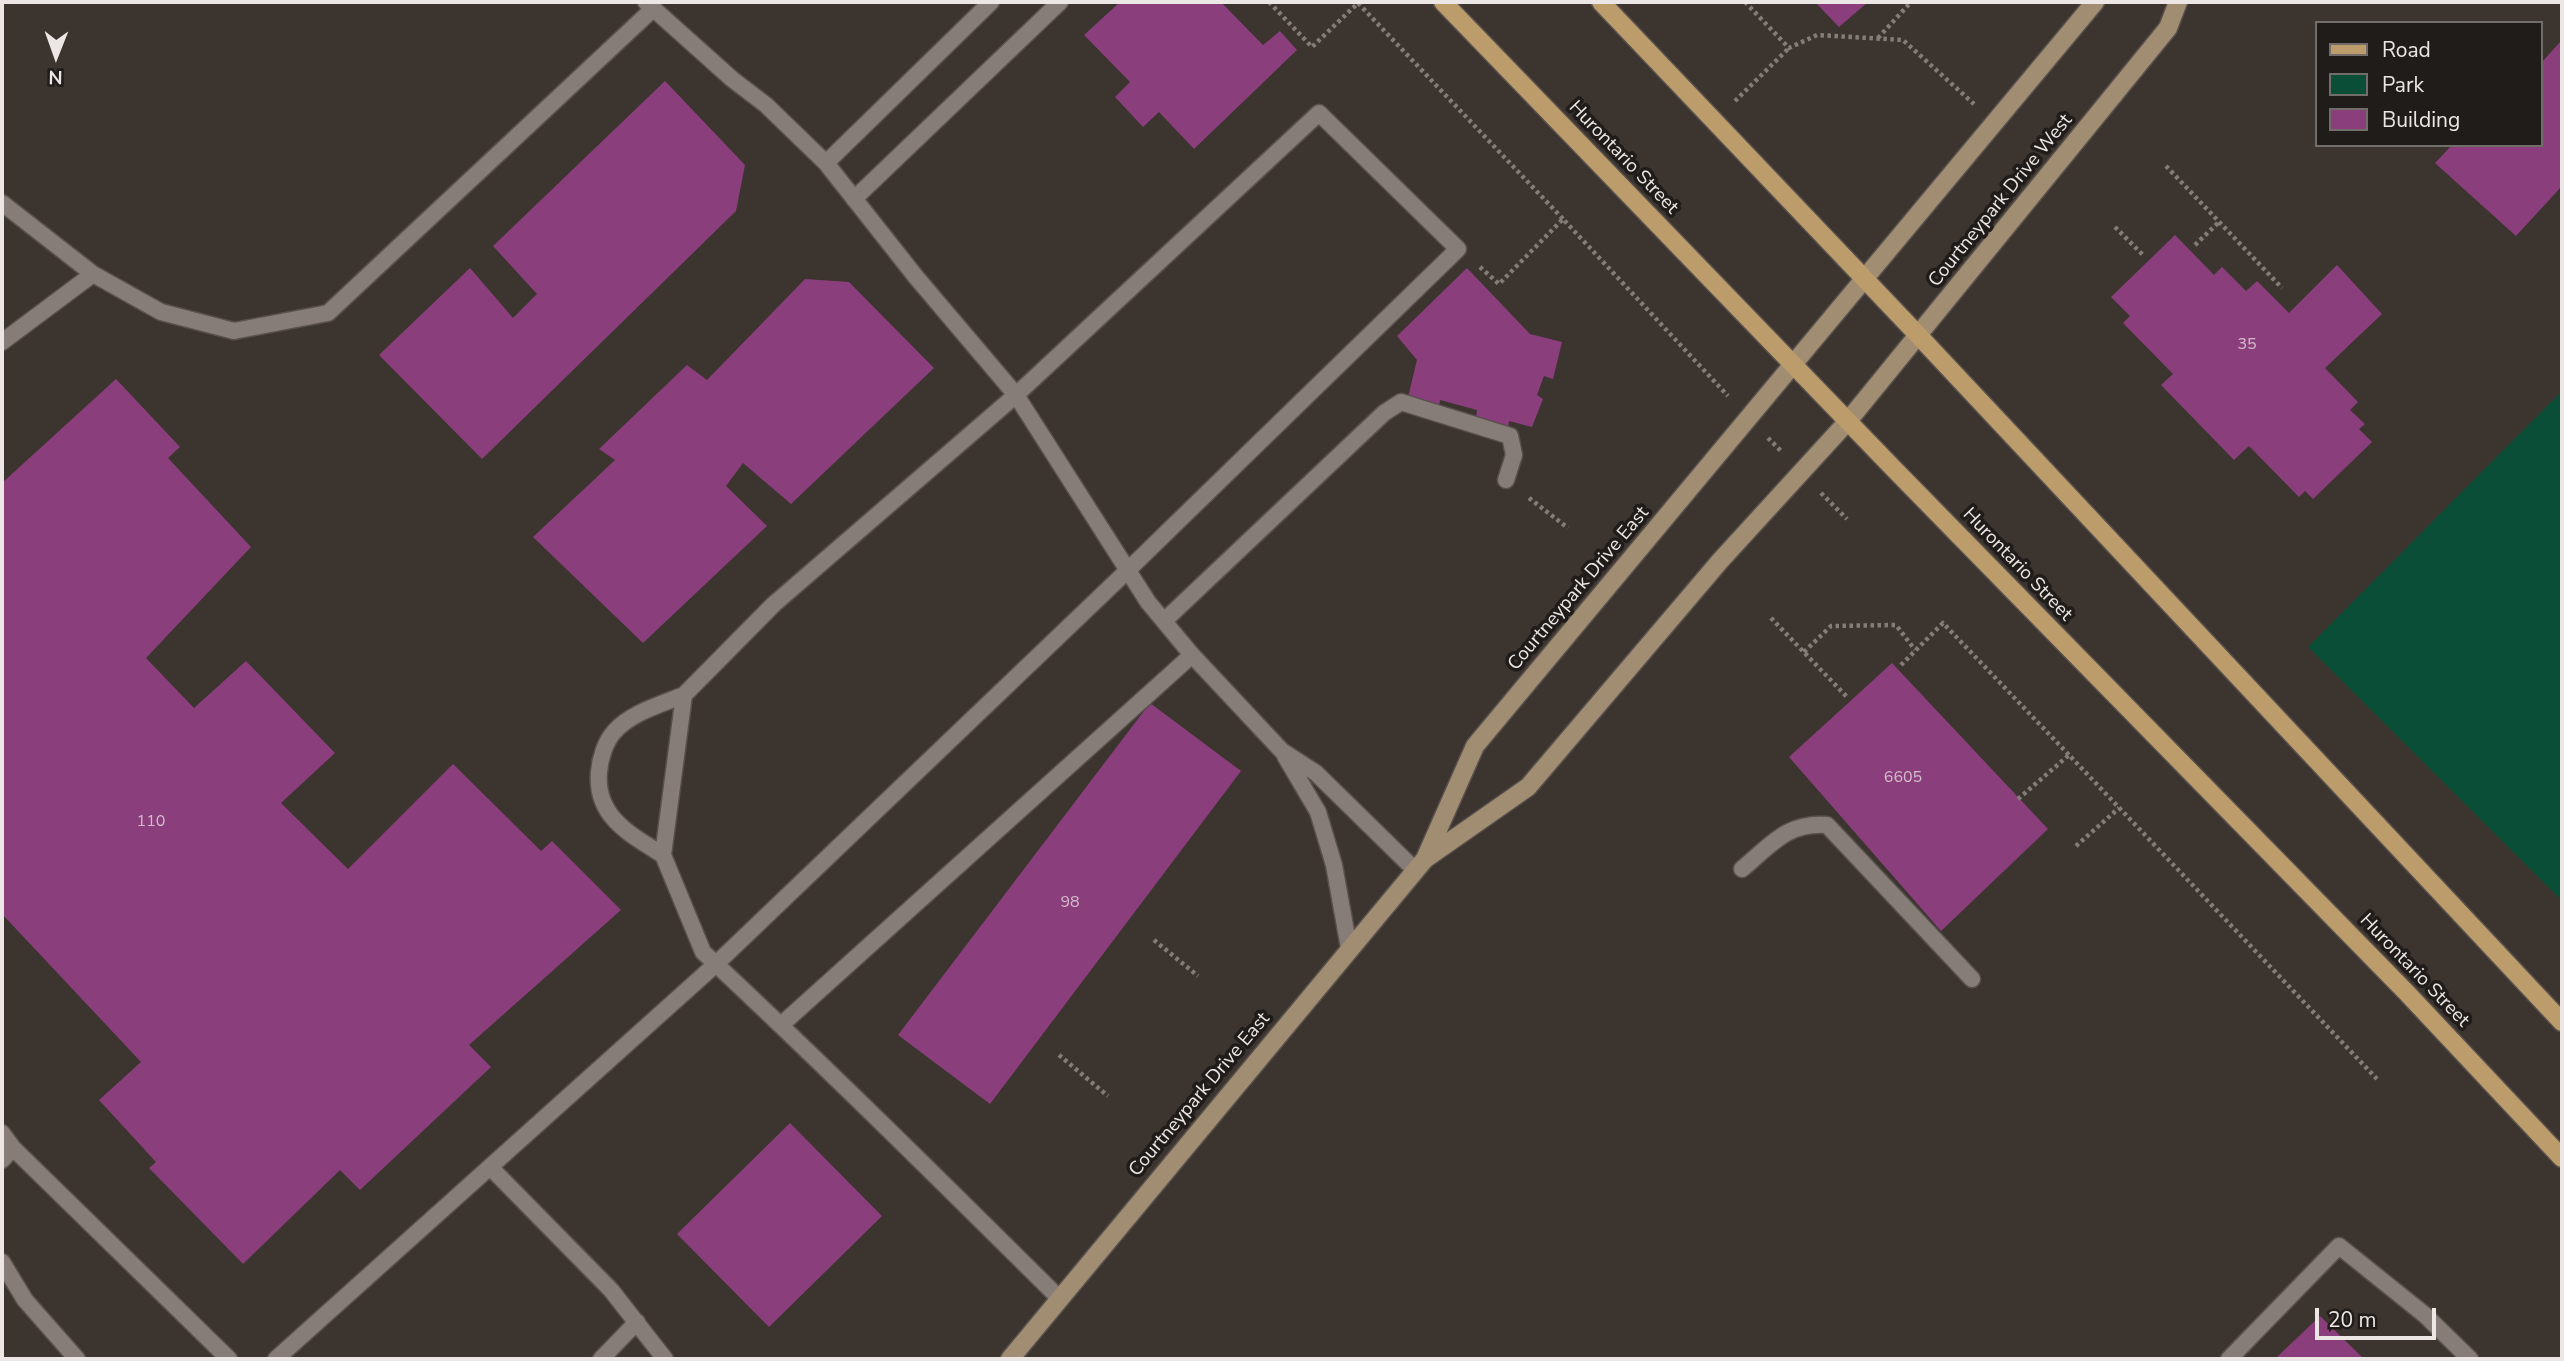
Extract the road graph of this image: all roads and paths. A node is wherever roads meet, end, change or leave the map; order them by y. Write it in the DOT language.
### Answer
graph roads {
  1 [pos="991,2"];
  2 [pos="1060,2"];
  3 [pos="1269,2"];
  4 [pos="1443,2"];
  5 [pos="1601,2"];
  6 [pos="1745,2"];
  7 [pos="1911,2"];
  8 [pos="2095,2"];
  9 [pos="2178,2"];
  10 [pos="650,5"];
  11 [pos="1877,38"];
  12 [pos="1789,48"];
  13 [pos="1714,121"];
  14 [pos="1995,122"];
  15 [pos="825,163"];
  16 [pos="2166,166"];
  17 [pos="854,199"];
  18 [pos="2,203"];
  19 [pos="1563,219"];
  20 [pos="2218,223"];
  21 [pos="2115,227"];
  22 [pos="2195,245"];
  23 [pos="1458,249"];
  24 [pos="2143,255"];
  25 [pos="93,274"];
  26 [pos="1865,279"];
  27 [pos="2282,288"];
  28 [pos="1920,336"];
  29 [pos="2,342"];
  30 [pos="1793,364"];
  31 [pos="1016,395"];
  32 [pos="1749,418"];
  33 [pos="1848,421"];
  34 [pos="1802,473"];
  35 [pos="1506,480"];
  36 [pos="1847,519"];
  37 [pos="1569,528"];
  38 [pos="1128,570"];
  39 [pos="1771,618"];
  40 [pos="1164,621"];
  41 [pos="1915,650"];
  42 [pos="1804,653"];
  43 [pos="1192,654"];
  44 [pos="1901,665"];
  45 [pos="684,695"];
  46 [pos="1847,697"];
  47 [pos="1282,751"];
  48 [pos="2069,755"];
  49 [pos="2018,799"];
  50 [pos="2119,808"];
  51 [pos="2076,846"];
  52 [pos="663,855"];
  53 [pos="1420,864"];
  54 [pos="1742,869"];
  55 [pos="1154,940"];
  56 [pos="1349,948"];
  57 [pos="716,964"];
  58 [pos="1198,976"];
  59 [pos="1972,979"];
  60 [pos="2562,1022"];
  61 [pos="781,1025"];
  62 [pos="1059,1055"];
  63 [pos="2377,1079"];
  64 [pos="1108,1096"];
  65 [pos="2,1133"];
  66 [pos="7,1154"];
  67 [pos="2562,1158"];
  68 [pos="489,1167"];
  69 [pos="2,1262"];
  70 [pos="1059,1298"];
  71 [pos="637,1322"];
  72 [pos="77,1359"];
  73 [pos="229,1359"];
  74 [pos="276,1359"];
  75 [pos="601,1359"];
  76 [pos="665,1359"];
  77 [pos="1010,1359"];
  78 [pos="2229,1359"];
  79 [pos="2470,1359"];
  1 -- 15 [label="lane"];
  2 -- 17 [label="lane"];
  3 -- 19 [label="path"];
  4 -- 30 [label="main road, Hurontario Street"];
  5 -- 13 [label="main road"];
  6 -- 12 [label="path"];
  7 -- 11 [label="path"];
  8 -- 14 [label="main road"];
  9 -- 28 [label="main road, Courtneypark Drive West"];
  10 -- 15 [label="lane"];
  10 -- 25 [label="lane"];
  11 -- 12 [label="path"];
  11 -- 14 [label="path"];
  12 -- 13 [label="path"];
  13 -- 26 [label="main road"];
  14 -- 26 [label="main road"];
  15 -- 17 [label="lane"];
  16 -- 20 [label="path"];
  17 -- 31 [label="lane"];
  18 -- 25 [label="lane"];
  19 -- 23 [label="path"];
  19 -- 32 [label="path"];
  20 -- 22 [label="path"];
  20 -- 27 [label="path"];
  21 -- 24 [label="path"];
  23 -- 31 [label="lane"];
  23 -- 38 [label="lane"];
  25 -- 29 [label="lane"];
  26 -- 28 [label="main road"];
  26 -- 30 [label="main road"];
  28 -- 33 [label="main road, Courtneypark Drive West"];
  28 -- 60 [label="main road"];
  30 -- 32 [label="main road, Courtneypark Drive East"];
  30 -- 33 [label="main road, Hurontario Street"];
  31 -- 38 [label="lane"];
  31 -- 45 [label="lane"];
  32 -- 34 [label="path"];
  32 -- 53 [label="main road, Courtneypark Drive East"];
  33 -- 34 [label="main road, Courtneypark Drive East"];
  33 -- 67 [label="main road, Hurontario Street"];
  34 -- 36 [label="path"];
  34 -- 53 [label="main road, Courtneypark Drive East"];
  35 -- 37 [label="path"];
  35 -- 40 [label="lane"];
  38 -- 40 [label="lane"];
  38 -- 57 [label="lane"];
  39 -- 42 [label="path"];
  40 -- 43 [label="lane"];
  41 -- 42 [label="path"];
  41 -- 44 [label="path"];
  41 -- 48 [label="path"];
  42 -- 46 [label="path"];
  43 -- 47 [label="lane"];
  43 -- 61 [label="lane"];
  45 -- 52 [label="lane"];
  45 -- 52 [label="lane"];
  47 -- 53 [label="lane"];
  47 -- 56 [label="lane"];
  48 -- 49 [label="path"];
  48 -- 50 [label="path"];
  50 -- 51 [label="path"];
  50 -- 63 [label="path"];
  52 -- 57 [label="lane"];
  53 -- 56 [label="main road, Courtneypark Drive East"];
  54 -- 59 [label="lane"];
  55 -- 58 [label="path"];
  56 -- 70 [label="main road, Courtneypark Drive East"];
  57 -- 61 [label="lane"];
  57 -- 68 [label="lane"];
  61 -- 70 [label="lane"];
  62 -- 64 [label="path"];
  65 -- 66 [label="lane"];
  66 -- 73 [label="lane"];
  68 -- 71 [label="lane"];
  68 -- 74 [label="lane"];
  69 -- 72 [label="lane"];
  70 -- 77 [label="main road, Courtneypark Drive East"];
  71 -- 75 [label="lane"];
  71 -- 76 [label="lane"];
  78 -- 79 [label="lane"];
}
